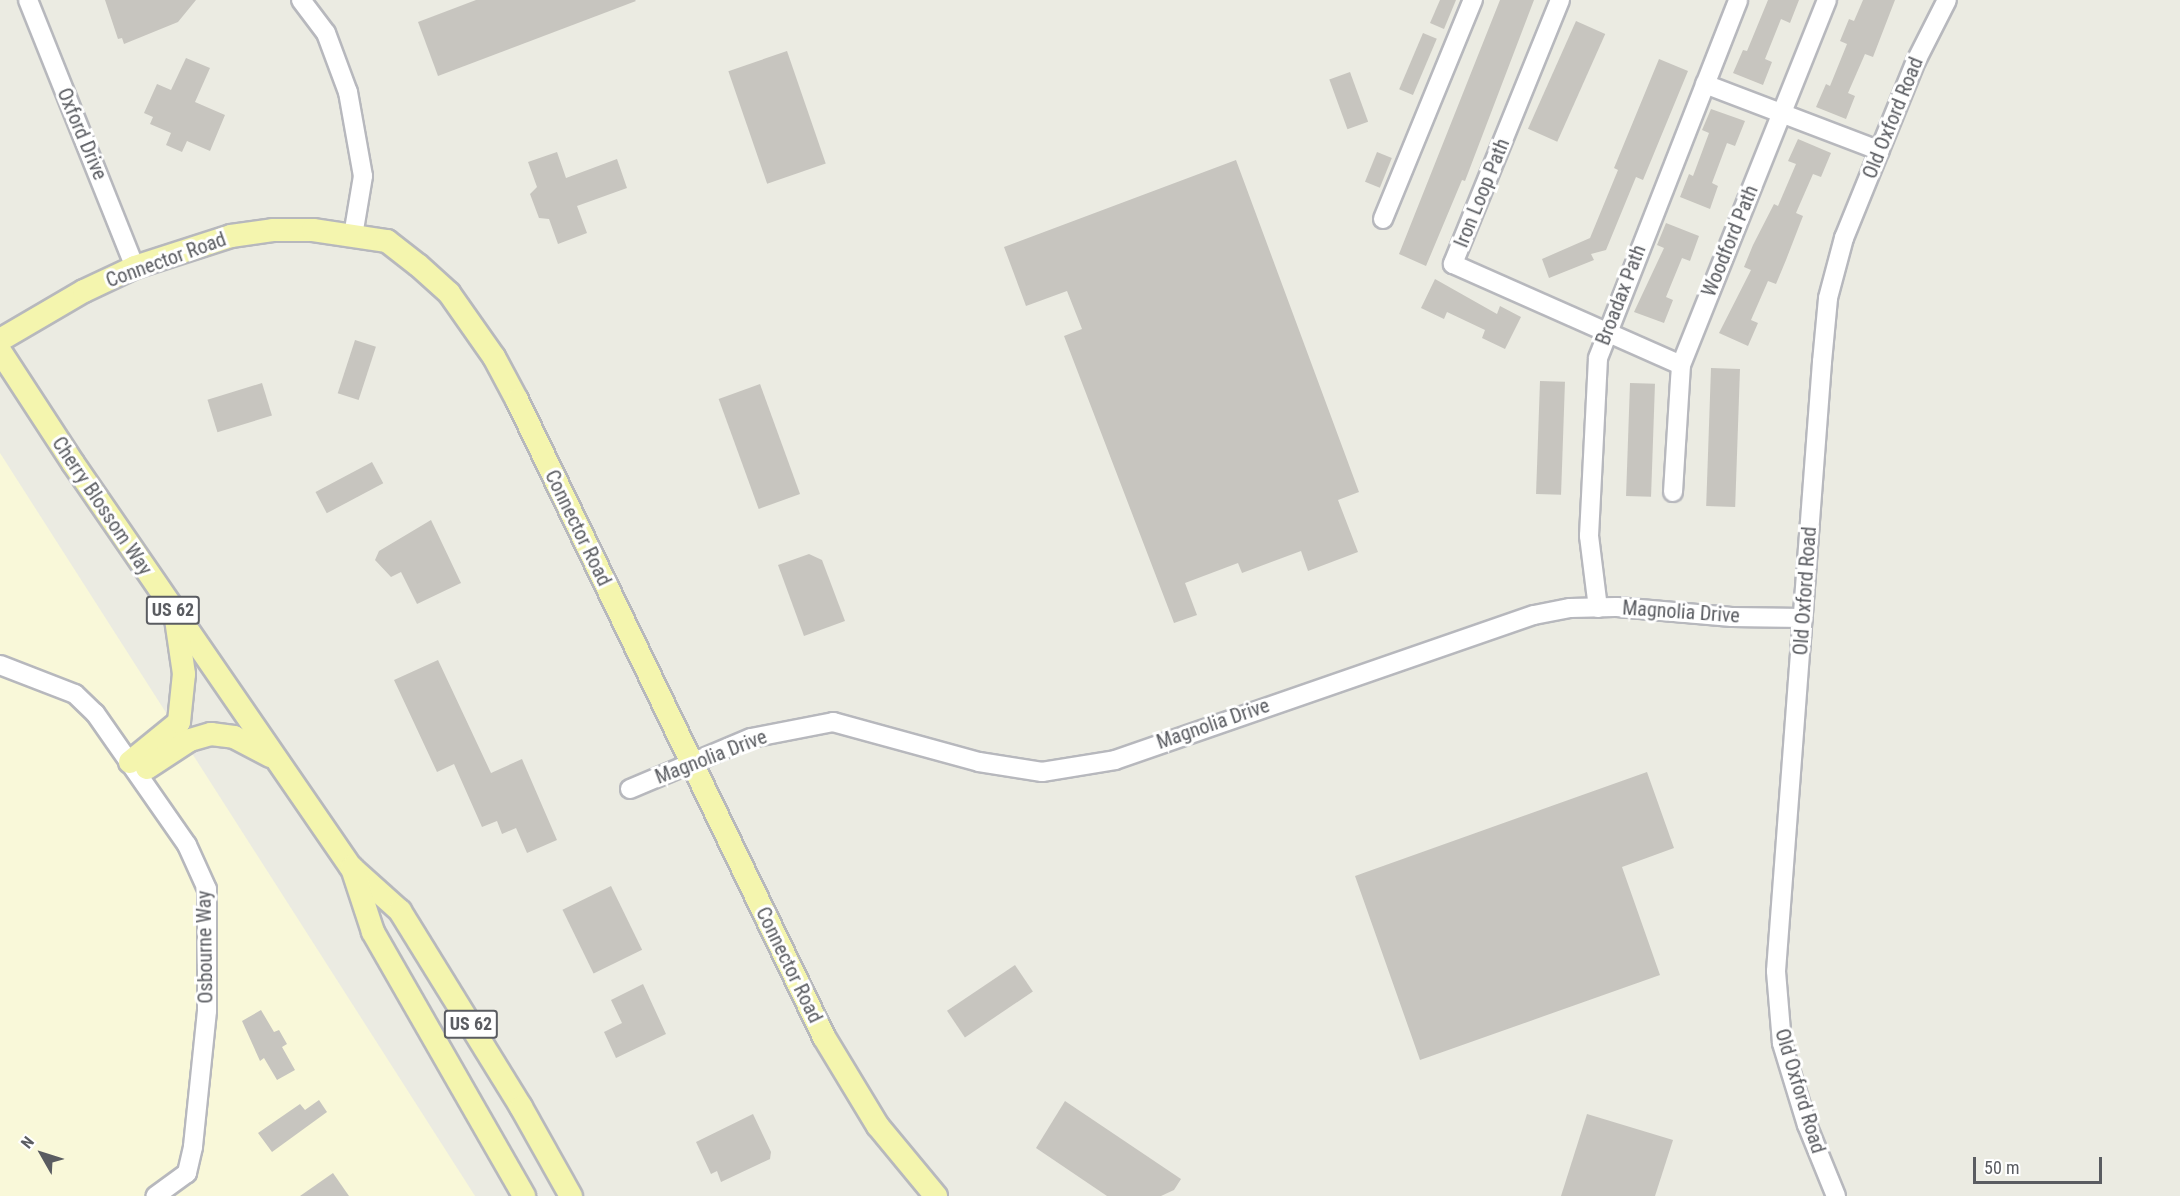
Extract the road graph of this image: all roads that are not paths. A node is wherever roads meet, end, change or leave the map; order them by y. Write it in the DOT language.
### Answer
graph roads {
  1 [pos="28,0"];
  2 [pos="301,0"];
  3 [pos="1473,0"];
  4 [pos="1560,0"];
  5 [pos="1738,0"];
  6 [pos="1827,0"];
  7 [pos="1947,0"];
  8 [pos="1705,84"];
  9 [pos="1782,113"];
  10 [pos="1880,151"];
  11 [pos="1383,219"];
  12 [pos="353,236"];
  13 [pos="135,267"];
  14 [pos="1605,333"];
  15 [pos="0,340"];
  16 [pos="0,351"];
  17 [pos="1680,364"];
  18 [pos="1673,492"];
  19 [pos="1598,608"];
  20 [pos="174,612"];
  21 [pos="1803,618"];
  22 [pos="0,665"];
  23 [pos="277,761"];
  24 [pos="691,763"];
  25 [pos="134,768"];
  26 [pos="630,789"];
  27 [pos="351,867"];
  28 [pos="155,1196"];
  29 [pos="524,1196"];
  30 [pos="571,1196"];
  31 [pos="936,1196"];
  32 [pos="1836,1196"];
  1 -- 13 [label="street, Oxford Drive"];
  2 -- 12 [label="street"];
  3 -- 11 [label="street"];
  4 -- 14 [label="street, Iron Loop Path"];
  5 -- 8 [label="street, Broadax Path"];
  6 -- 9 [label="street, Woodford Path"];
  7 -- 10 [label="street, Old Oxford Road"];
  8 -- 9 [label="street"];
  8 -- 14 [label="street, Broadax Path"];
  9 -- 10 [label="street"];
  9 -- 17 [label="street, Woodford Path"];
  10 -- 21 [label="street, Old Oxford Road"];
  12 -- 13 [label="main road, Connector Road"];
  12 -- 24 [label="main road, Connector Road"];
  13 -- 15 [label="main road, Connector Road"];
  14 -- 17 [label="street"];
  14 -- 19 [label="street, Broadax Path"];
  16 -- 20 [label="main road, Cherry Blossom Way / US 62"];
  17 -- 18 [label="street, Woodford Path"];
  19 -- 21 [label="street, Magnolia Drive"];
  19 -- 24 [label="street, Magnolia Drive"];
  20 -- 23 [label="main road, Cherry Blossom Way / US 62"];
  20 -- 25 [label="main road"];
  21 -- 32 [label="street, Old Oxford Road"];
  22 -- 25 [label="street, Osbourne Way"];
  23 -- 25 [label="main road"];
  23 -- 27 [label="main road, Cherry Blossom Way / US 62"];
  24 -- 26 [label="street, Magnolia Drive"];
  24 -- 31 [label="main road, Connector Road"];
  25 -- 28 [label="street, Osbourne Way"];
  27 -- 29 [label="main road, Cherry Blossom Way / US 62"];
  27 -- 30 [label="main road, Cherry Blossom Way / US 62"];
}
